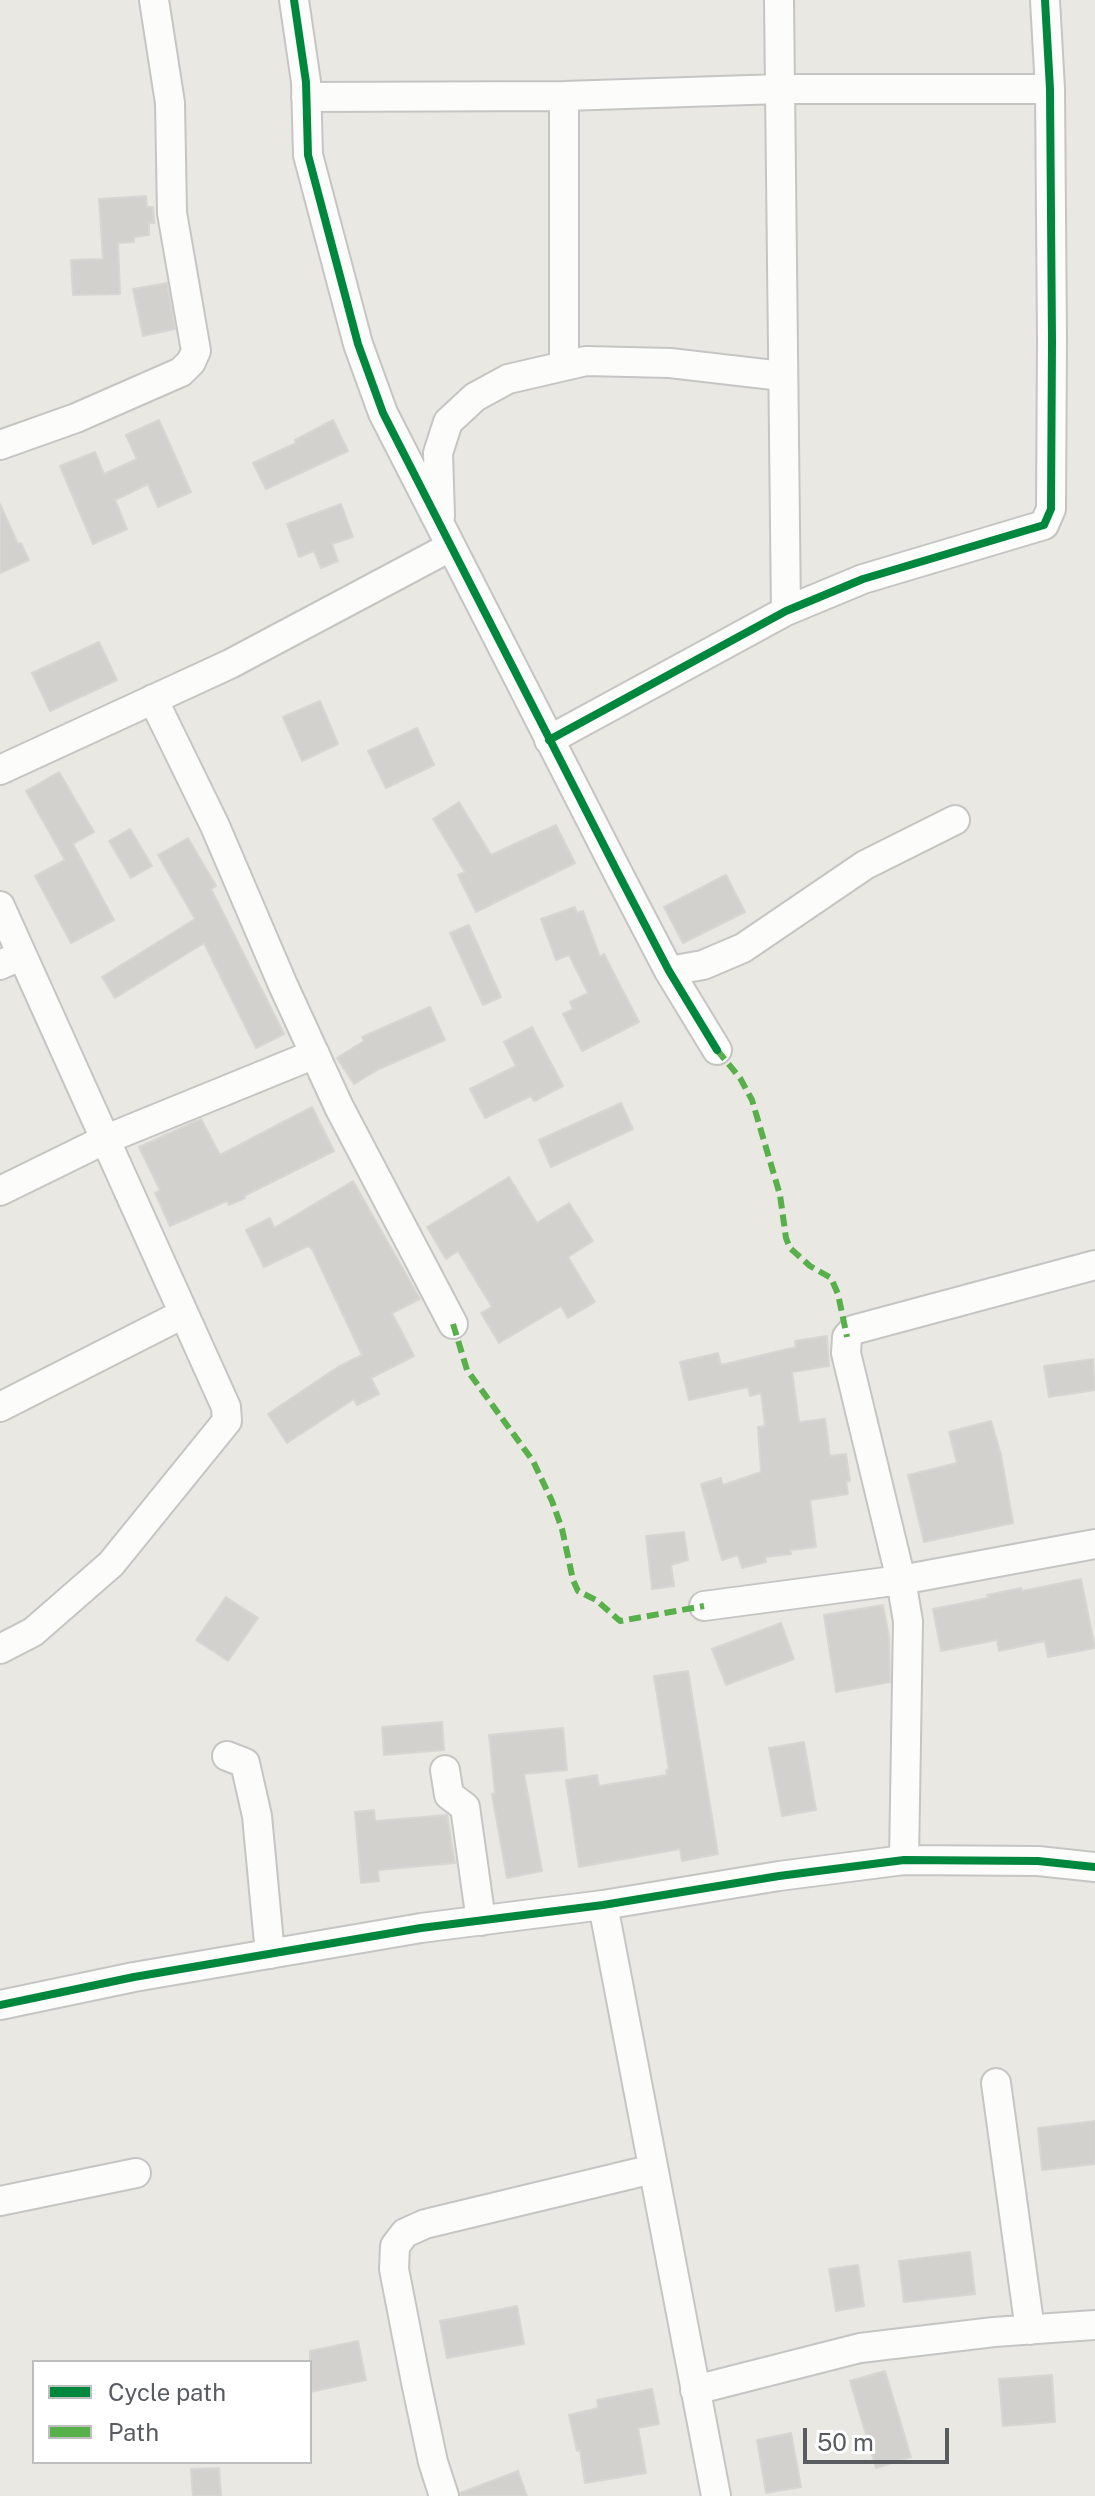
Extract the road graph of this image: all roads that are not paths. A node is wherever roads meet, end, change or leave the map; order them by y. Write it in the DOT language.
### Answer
graph roads {
  1 [pos="154,0"];
  2 [pos="294,0"];
  3 [pos="779,0"];
  4 [pos="1045,0"];
  5 [pos="780,89"];
  6 [pos="1050,89"];
  7 [pos="564,96"];
  8 [pos="306,97"];
  9 [pos="564,365"];
  10 [pos="782,376"];
  11 [pos="2,436"];
  12 [pos="445,536"];
  13 [pos="786,611"];
  14 [pos="153,699"];
  15 [pos="549,740"];
  16 [pos="0,770"];
  17 [pos="955,820"];
  18 [pos="0,906"];
  19 [pos="11,960"];
  20 [pos="669,971"];
  21 [pos="717,1050"];
  22 [pos="315,1054"];
  23 [pos="104,1140"];
  24 [pos="0,1191"];
  25 [pos="1095,1265"];
  26 [pos="183,1314"];
  27 [pos="453,1324"];
  28 [pos="0,1407"];
  29 [pos="1095,1544"];
  30 [pos="901,1580"];
  31 [pos="704,1606"];
  32 [pos="0,1649"];
  33 [pos="227,1756"];
  34 [pos="445,1770"];
  35 [pos="904,1860"];
  36 [pos="1095,1867"];
  37 [pos="603,1905"];
  38 [pos="481,1921"];
  39 [pos="270,1954"];
  40 [pos="0,2005"];
  41 [pos="996,2083"];
  42 [pos="653,2169"];
  43 [pos="136,2173"];
  44 [pos="0,2201"];
  45 [pos="1095,2325"];
  46 [pos="1030,2330"];
  47 [pos="695,2390"];
  48 [pos="444,2496"];
  49 [pos="716,2496"];
  1 -- 11 [label="street"];
  2 -- 8 [label="street"];
  3 -- 5 [label="street"];
  4 -- 6 [label="street"];
  5 -- 6 [label="street"];
  5 -- 7 [label="street"];
  5 -- 10 [label="street"];
  6 -- 13 [label="street"];
  7 -- 8 [label="street"];
  7 -- 9 [label="street"];
  8 -- 12 [label="street"];
  9 -- 10 [label="street"];
  9 -- 12 [label="street"];
  10 -- 13 [label="street"];
  12 -- 14 [label="street"];
  12 -- 15 [label="street"];
  13 -- 15 [label="street"];
  14 -- 16 [label="street"];
  14 -- 22 [label="street"];
  15 -- 20 [label="street"];
  17 -- 20 [label="street"];
  18 -- 19 [label="street"];
  19 -- 23 [label="street"];
  20 -- 21 [label="street"];
  22 -- 23 [label="street"];
  22 -- 27 [label="street"];
  23 -- 24 [label="street"];
  23 -- 26 [label="street"];
  25 -- 30 [label="street"];
  26 -- 28 [label="street"];
  26 -- 32 [label="street"];
  29 -- 30 [label="street"];
  30 -- 31 [label="street"];
  30 -- 35 [label="street"];
  33 -- 39 [label="street"];
  34 -- 38 [label="street"];
  35 -- 36 [label="street"];
  35 -- 37 [label="street"];
  37 -- 38 [label="street"];
  37 -- 42 [label="street"];
  38 -- 39 [label="street"];
  39 -- 40 [label="street"];
  41 -- 46 [label="street"];
  42 -- 47 [label="street"];
  42 -- 48 [label="street"];
  43 -- 44 [label="street"];
  45 -- 46 [label="street"];
  46 -- 47 [label="street"];
  47 -- 49 [label="street"];
}
